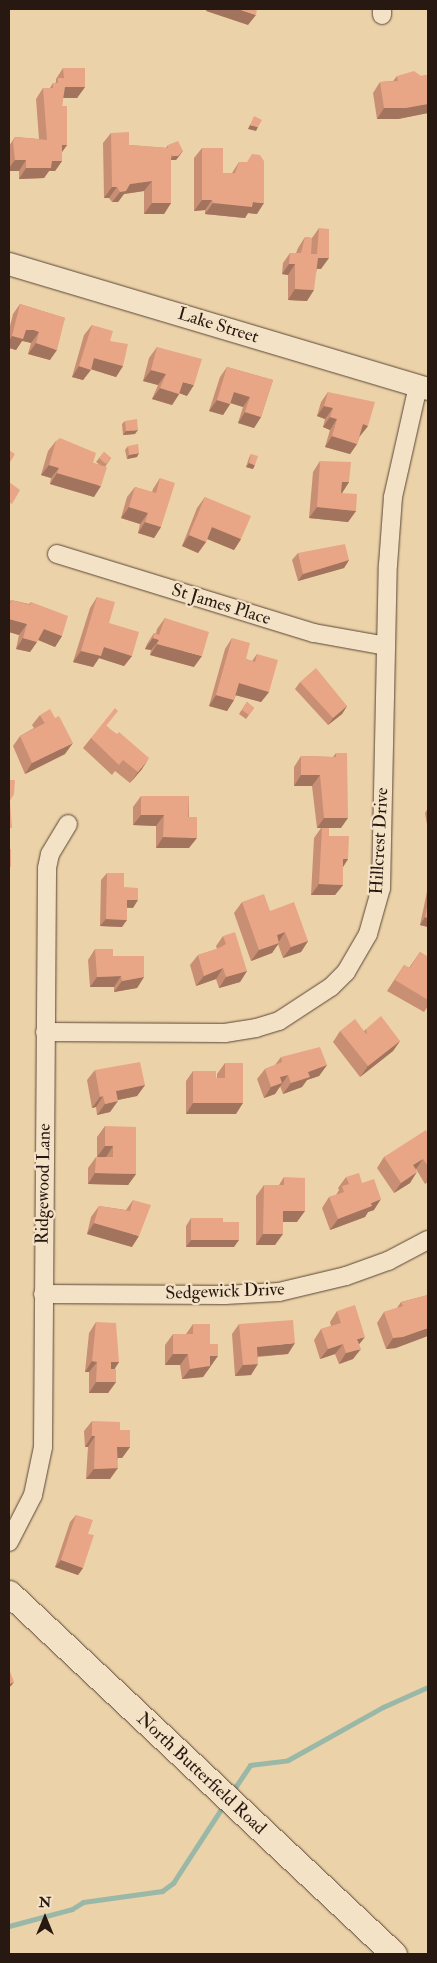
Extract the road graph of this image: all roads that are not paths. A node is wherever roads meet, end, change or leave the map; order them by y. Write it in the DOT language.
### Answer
graph roads {
  1 [pos="9,264"];
  2 [pos="423,388"];
  3 [pos="57,554"];
  4 [pos="386,646"];
  5 [pos="68,824"];
  6 [pos="45,1032"];
  7 [pos="428,1240"];
  8 [pos="43,1294"];
  9 [pos="9,1542"];
  10 [pos="9,1593"];
  11 [pos="394,1954"];
  1 -- 2 [label="street, Lake Street"];
  2 -- 4 [label="street, Hillcrest Drive"];
  3 -- 4 [label="street, St James Place"];
  4 -- 6 [label="street, Hillcrest Drive"];
  5 -- 6 [label="street, Ridgewood Lane"];
  6 -- 8 [label="street, Ridgewood Lane"];
  7 -- 8 [label="street, Sedgewick Drive"];
  8 -- 9 [label="street, Ridgewood Lane"];
  10 -- 11 [label="main road, North Butterfield Road"];
}
